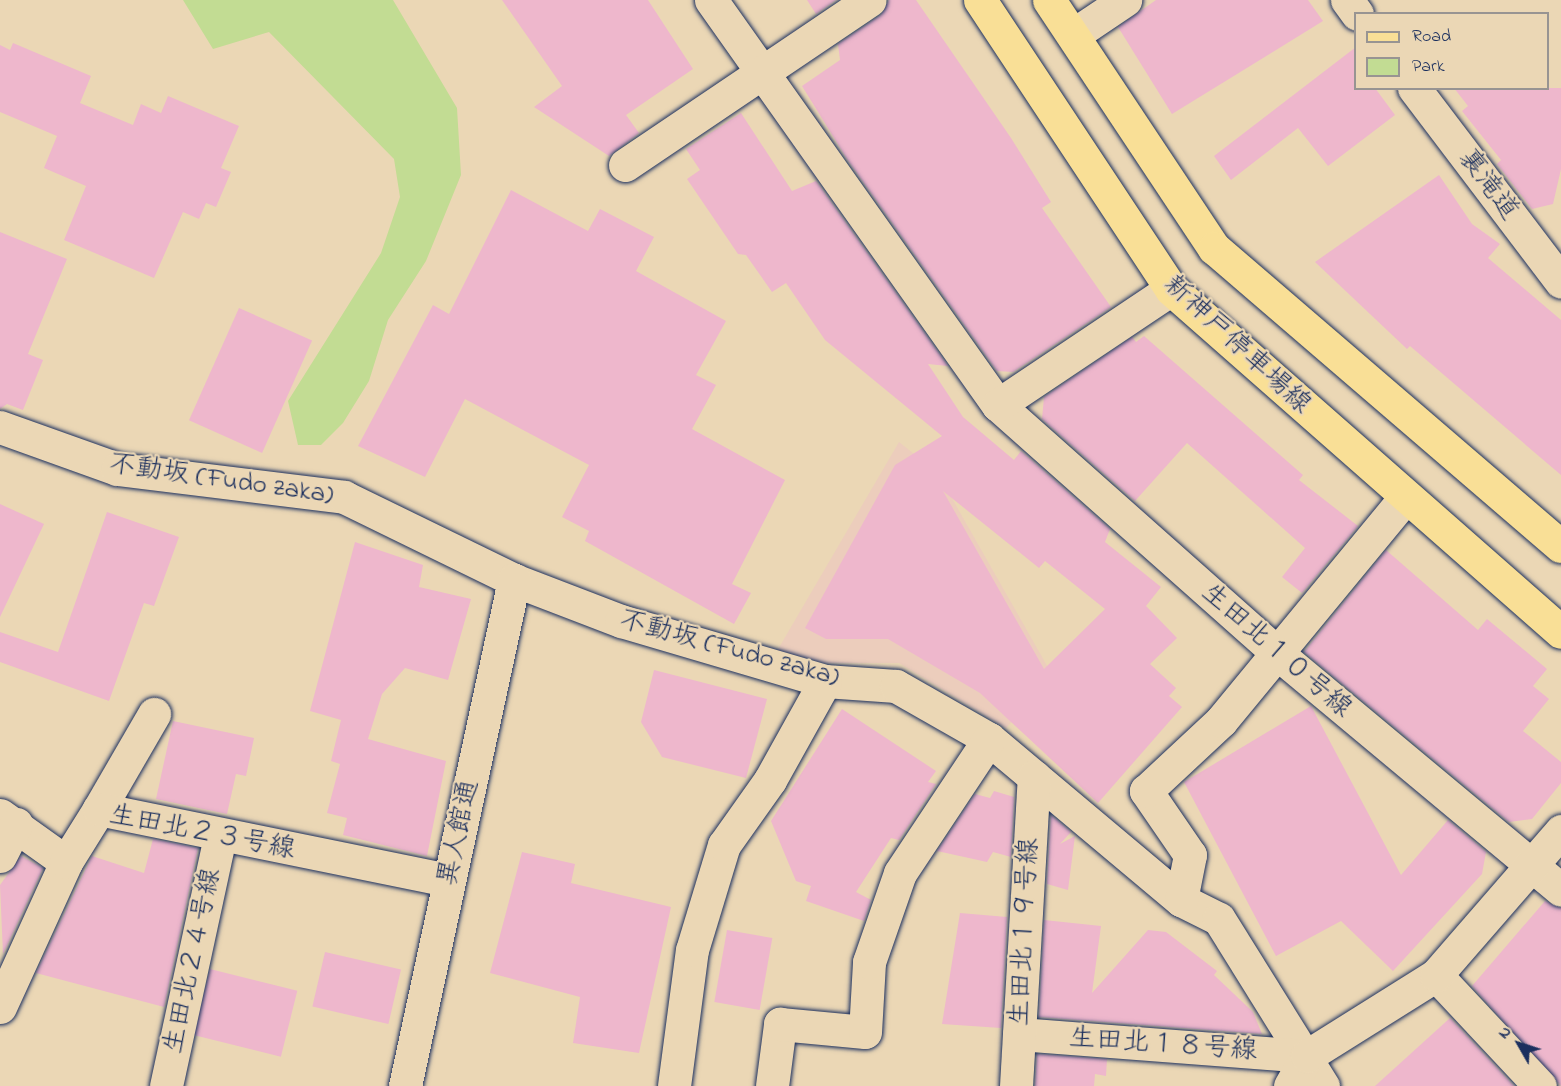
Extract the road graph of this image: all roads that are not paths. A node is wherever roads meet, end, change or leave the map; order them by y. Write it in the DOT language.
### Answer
graph roads {
  1 [pos="711,0"];
  2 [pos="870,0"];
  3 [pos="980,0"];
  4 [pos="1049,0"];
  5 [pos="1125,0"];
  6 [pos="1347,0"];
  7 [pos="1356,12"];
  8 [pos="1073,35"];
  9 [pos="758,72"];
  10 [pos="1416,90"];
  11 [pos="625,165"];
  12 [pos="1561,282"];
  13 [pos="1171,289"];
  14 [pos="998,405"];
  15 [pos="0,427"];
  16 [pos="1405,498"];
  17 [pos="1561,546"];
  18 [pos="514,580"];
  19 [pos="1561,632"];
  20 [pos="1278,654"];
  21 [pos="825,681"];
  22 [pos="154,714"];
  23 [pos="989,739"];
  24 [pos="1034,777"];
  25 [pos="99,810"];
  26 [pos="8,819"];
  27 [pos="1561,831"];
  28 [pos="220,836"];
  29 [pos="0,856"];
  30 [pos="66,862"];
  31 [pos="1531,865"];
  32 [pos="449,880"];
  33 [pos="1561,890"];
  34 [pos="1181,900"];
  35 [pos="1436,975"];
  36 [pos="0,1007"];
  37 [pos="1019,1034"];
  38 [pos="1307,1056"];
  39 [pos="166,1086"];
  40 [pos="405,1086"];
  41 [pos="674,1086"];
  42 [pos="772,1086"];
  43 [pos="1016,1086"];
  44 [pos="1290,1086"];
  45 [pos="1323,1086"];
  46 [pos="1540,1086"];
  1 -- 9 [label="street, 生田北１０号線"];
  2 -- 9 [label="street"];
  3 -- 13 [label="main road, 新神戸停車場線"];
  4 -- 8 [label="main road, 新神戸停車場線"];
  5 -- 8 [label="street"];
  6 -- 7 [label="street"];
  8 -- 17 [label="main road, 新神戸停車場線"];
  9 -- 11 [label="street"];
  9 -- 14 [label="street, 生田北１０号線"];
  10 -- 12 [label="street, 裏滝道"];
  13 -- 14 [label="street"];
  13 -- 16 [label="main road, 新神戸停車場線"];
  14 -- 20 [label="street, 生田北１０号線"];
  15 -- 18 [label="street, 不動坂 (Fudo zaka)"];
  16 -- 19 [label="main road, 新神戸停車場線"];
  16 -- 20 [label="street"];
  18 -- 21 [label="street, 不動坂 (Fudo zaka)"];
  18 -- 32 [label="street, 異人館通"];
  20 -- 31 [label="street, 生田北１０号線"];
  20 -- 34 [label="street"];
  21 -- 23 [label="street, 不動坂 (Fudo zaka)"];
  21 -- 41 [label="street"];
  22 -- 25 [label="street"];
  23 -- 24 [label="street, 不動坂 (Fudo zaka)"];
  23 -- 42 [label="street"];
  24 -- 34 [label="street, 不動坂 (Fudo zaka)"];
  24 -- 37 [label="street, 生田北１９号線"];
  25 -- 28 [label="street, 生田北２３号線"];
  25 -- 30 [label="street, 生田北２３号線"];
  26 -- 29 [label="street"];
  26 -- 30 [label="street"];
  27 -- 31 [label="street"];
  28 -- 32 [label="street, 生田北２３号線"];
  28 -- 39 [label="street, 生田北２４号線"];
  30 -- 36 [label="street, 生田北２３号線"];
  31 -- 33 [label="street, 生田北１０号線"];
  31 -- 35 [label="street"];
  32 -- 40 [label="street, 異人館通"];
  34 -- 38 [label="street, 不動坂 (Fudo zaka)"];
  35 -- 38 [label="street"];
  35 -- 46 [label="street"];
  37 -- 38 [label="street, 生田北１８号線"];
  37 -- 43 [label="street, 生田北１９号線"];
  38 -- 44 [label="street"];
  38 -- 45 [label="street, 不動坂 (Fudo zaka)"];
}
